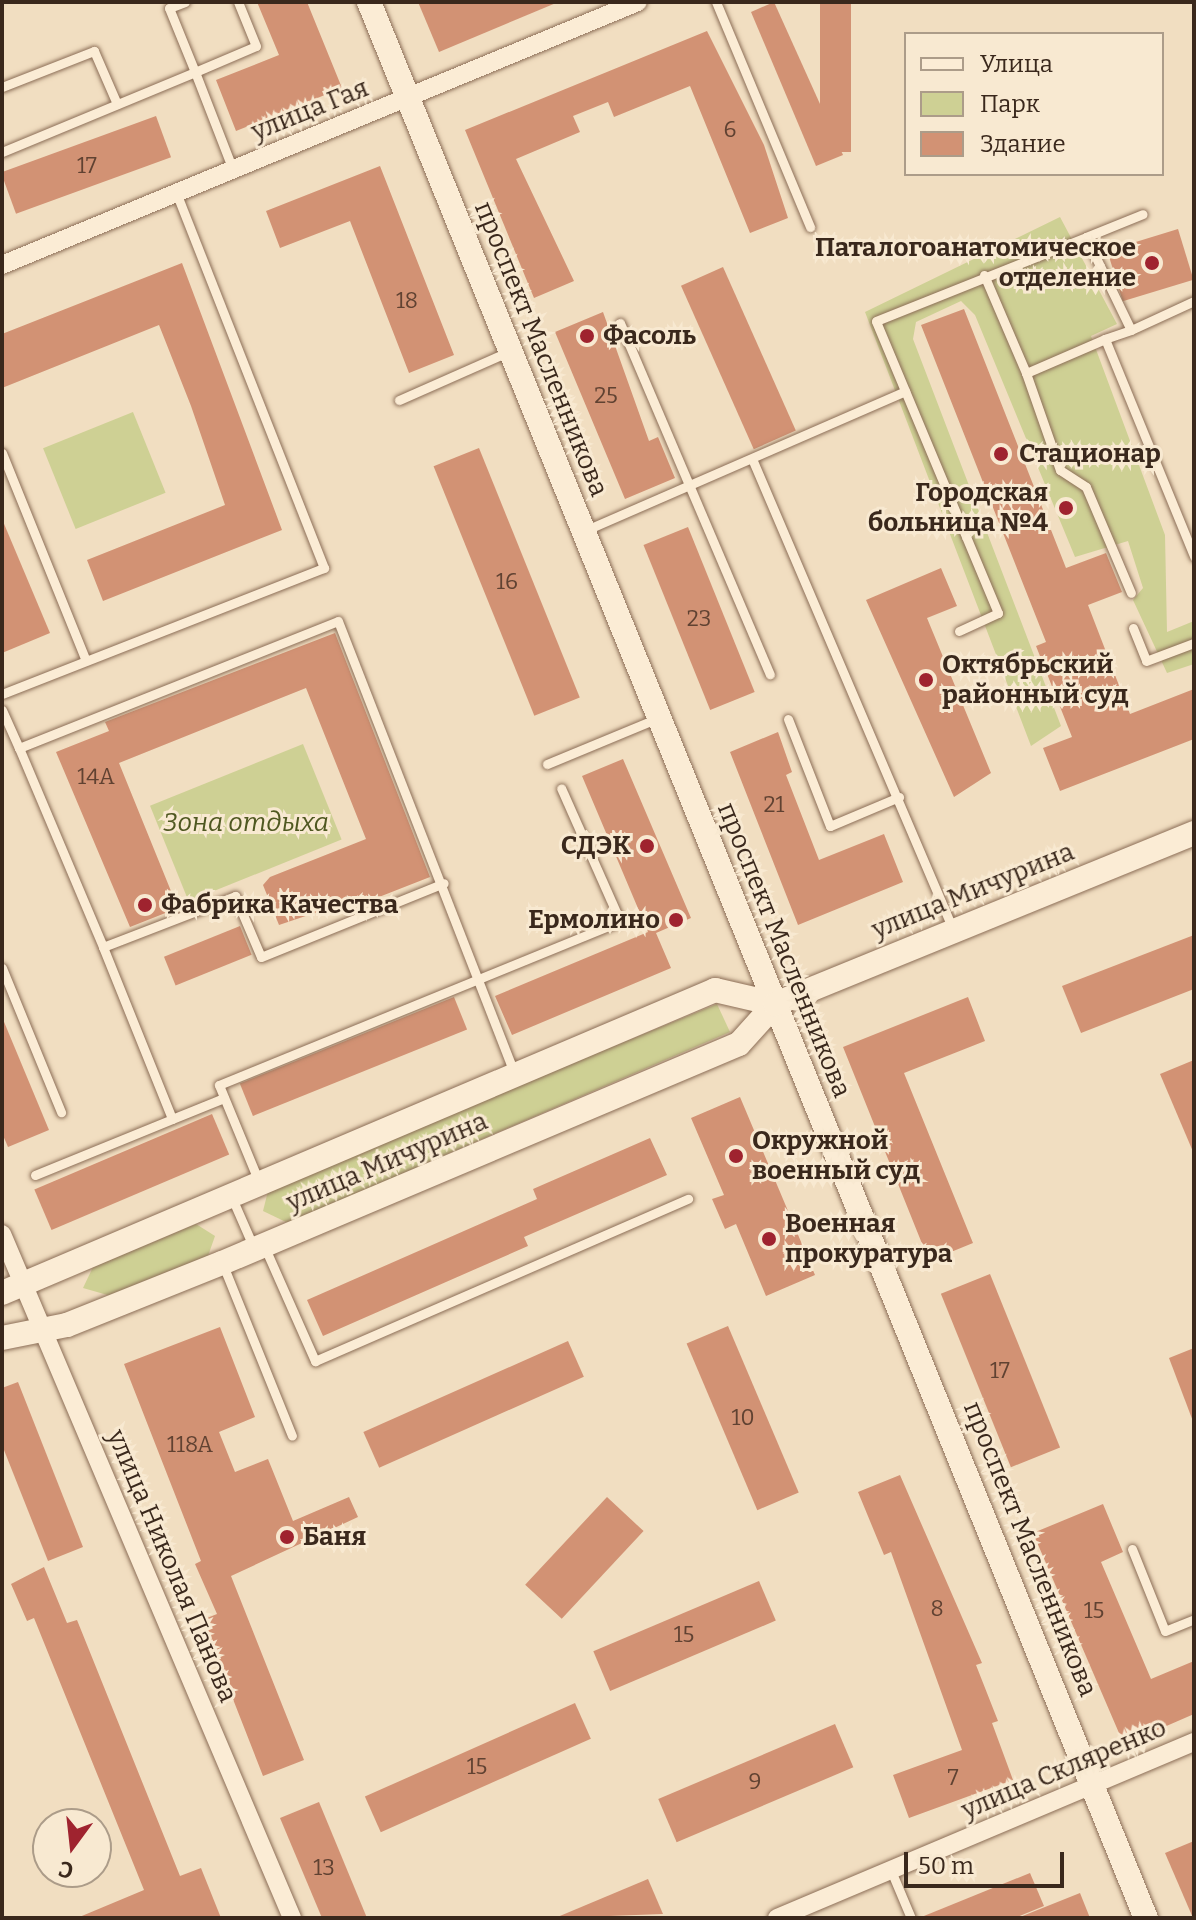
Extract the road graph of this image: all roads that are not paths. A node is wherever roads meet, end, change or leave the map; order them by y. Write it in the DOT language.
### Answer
graph roads {
  1 [pos="185,2"];
  2 [pos="238,2"];
  3 [pos="369,2"];
  4 [pos="638,2"];
  5 [pos="716,2"];
  6 [pos="617,6"];
  7 [pos="195,72"];
  8 [pos="2,87"];
  9 [pos="409,97"];
  10 [pos="117,104"];
  11 [pos="2,152"];
  12 [pos="233,170"];
  13 [pos="176,193"];
  14 [pos="1143,214"];
  15 [pos="810,227"];
  16 [pos="1086,237"];
  17 [pos="2,265"];
  18 [pos="984,275"];
  19 [pos="1194,301"];
  20 [pos="620,323"];
  21 [pos="1131,330"];
  22 [pos="1105,339"];
  23 [pos="511,351"];
  24 [pos="1026,373"];
  25 [pos="905,391"];
  26 [pos="399,400"];
  27 [pos="2,453"];
  28 [pos="753,461"];
  29 [pos="690,489"];
  30 [pos="584,531"];
  31 [pos="1194,556"];
  32 [pos="1131,593"];
  33 [pos="1133,628"];
  34 [pos="959,631"];
  35 [pos="1194,643"];
  36 [pos="86,661"];
  37 [pos="770,674"];
  38 [pos="2,694"];
  39 [pos="2,710"];
  40 [pos="661,717"];
  41 [pos="788,719"];
  42 [pos="19,748"];
  43 [pos="547,764"];
  44 [pos="561,788"];
  45 [pos="899,797"];
  46 [pos="1194,833"];
  47 [pos="444,883"];
  48 [pos="952,927"];
  49 [pos="103,947"];
  50 [pos="2,968"];
  51 [pos="478,980"];
  52 [pos="775,1004"];
  53 [pos="515,1074"];
  54 [pos="224,1098"];
  55 [pos="61,1112"];
  56 [pos="172,1119"];
  57 [pos="35,1175"];
  58 [pos="259,1182"];
  59 [pos="231,1195"];
  60 [pos="688,1199"];
  61 [pos="2,1234"];
  62 [pos="259,1247"];
  63 [pos="222,1263"];
  64 [pos="12,1288"];
  65 [pos="43,1330"];
  66 [pos="2,1338"];
  67 [pos="292,1436"];
  68 [pos="1132,1549"];
  69 [pos="1194,1619"];
  70 [pos="1194,1742"];
  71 [pos="1094,1782"];
  72 [pos="892,1873"];
  73 [pos="292,1918"];
  74 [pos="777,1918"];
  75 [pos="911,1918"];
  76 [pos="1146,1918"];
  1 -- 7 [label="lane"];
  2 -- 7 [label="lane"];
  3 -- 9 [label="main road, проспект Масленникова"];
  4 -- 6 [label="street, улица Гая"];
  5 -- 15 [label="lane"];
  6 -- 9 [label="street, улица Гая"];
  7 -- 10 [label="lane"];
  7 -- 12 [label="lane"];
  8 -- 10 [label="lane"];
  9 -- 12 [label="street, улица Гая"];
  9 -- 23 [label="main road, проспект Масленникова"];
  10 -- 11 [label="lane"];
  12 -- 13 [label="street, улица Гая"];
  13 -- 17 [label="street, улица Гая"];
  13 -- 36 [label="lane"];
  14 -- 16 [label="lane"];
  16 -- 18 [label="lane"];
  16 -- 21 [label="lane"];
  18 -- 24 [label="lane"];
  18 -- 25 [label="lane"];
  19 -- 21 [label="lane"];
  20 -- 29 [label="lane"];
  21 -- 22 [label="lane"];
  22 -- 24 [label="lane"];
  22 -- 31 [label="lane"];
  23 -- 26 [label="lane"];
  23 -- 30 [label="main road, проспект Масленникова"];
  24 -- 32 [label="lane"];
  25 -- 28 [label="lane"];
  25 -- 34 [label="lane"];
  27 -- 36 [label="lane"];
  28 -- 29 [label="lane"];
  28 -- 45 [label="lane"];
  29 -- 30 [label="lane"];
  29 -- 37 [label="lane"];
  30 -- 40 [label="main road, проспект Масленникова"];
  33 -- 35 [label="lane"];
  36 -- 38 [label="lane"];
  39 -- 42 [label="lane"];
  40 -- 43 [label="lane"];
  40 -- 52 [label="main road, проспект Масленникова"];
  41 -- 45 [label="lane"];
  42 -- 47 [label="lane"];
  42 -- 49 [label="lane"];
  44 -- 51 [label="lane"];
  45 -- 48 [label="lane"];
  46 -- 48 [label="main road, улица Мичурина"];
  47 -- 49 [label="lane"];
  47 -- 51 [label="lane"];
  48 -- 52 [label="main road, улица Мичурина"];
  49 -- 56 [label="lane"];
  50 -- 55 [label="lane"];
  51 -- 53 [label="lane"];
  51 -- 54 [label="lane"];
  52 -- 53 [label="main road, улица Мичурина"];
  52 -- 62 [label="main road, улица Мичурина"];
  52 -- 71 [label="main road, проспект Масленникова"];
  53 -- 58 [label="main road, улица Мичурина"];
  54 -- 56 [label="lane"];
  54 -- 58 [label="lane"];
  56 -- 57 [label="lane"];
  58 -- 59 [label="main road, улица Мичурина"];
  59 -- 62 [label="lane"];
  59 -- 64 [label="main road, улица Мичурина"];
  60 -- 62 [label="lane"];
  61 -- 64 [label="street, улица Николая Панова"];
  62 -- 63 [label="main road, улица Мичурина"];
  63 -- 65 [label="main road, улица Мичурина"];
  63 -- 67 [label="lane"];
  64 -- 65 [label="street, улица Николая Панова"];
  65 -- 66 [label="main road, улица Мичурина"];
  65 -- 73 [label="street, улица Николая Панова"];
  68 -- 69 [label="lane"];
  70 -- 71 [label="street, улица Скляренко"];
  71 -- 72 [label="street, улица Скляренко"];
  71 -- 76 [label="main road, проспект Масленникова"];
  72 -- 74 [label="street, улица Скляренко"];
  72 -- 75 [label="lane"];
}
